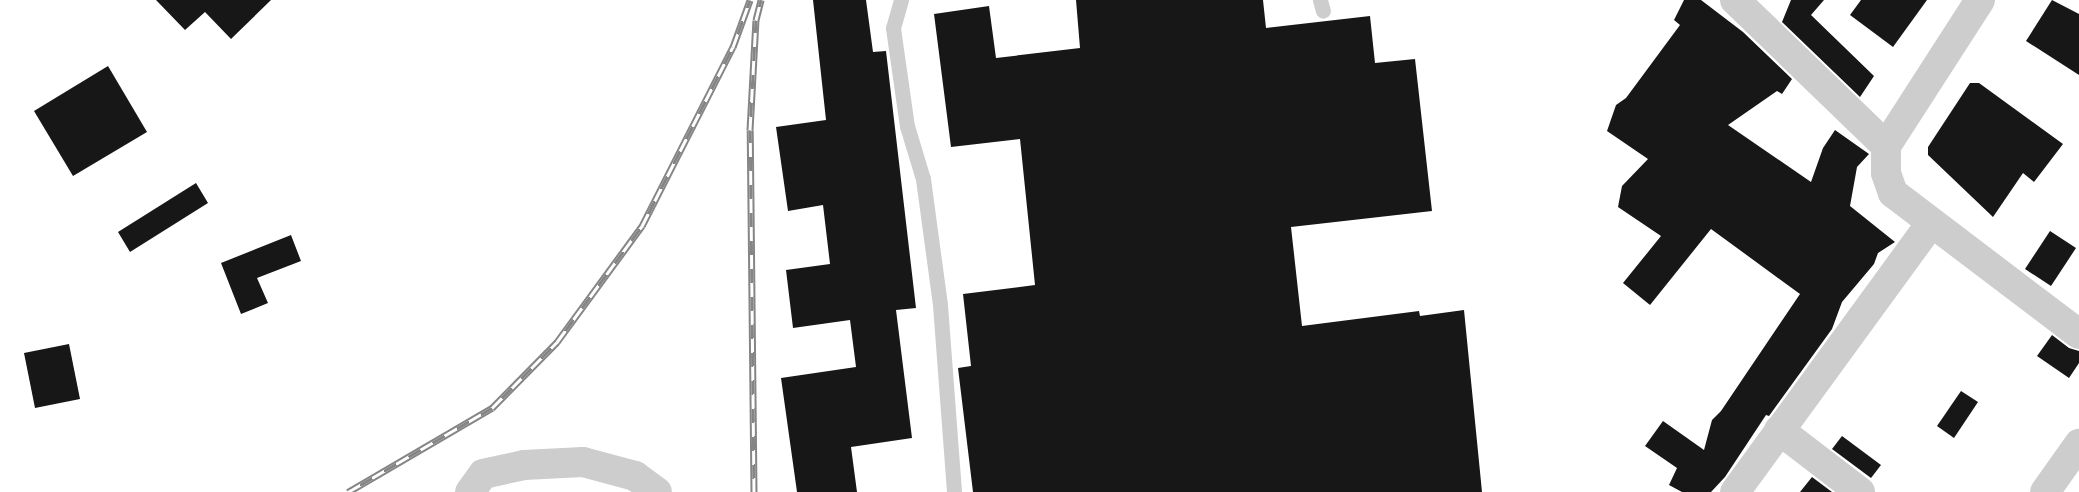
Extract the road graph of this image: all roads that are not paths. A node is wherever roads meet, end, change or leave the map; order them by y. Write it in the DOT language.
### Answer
graph roads {
  1 [pos="901,0"];
  2 [pos="1735,0"];
  3 [pos="1980,0"];
  4 [pos="1886,146"];
  5 [pos="1931,223"];
  6 [pos="2079,334"];
  7 [pos="1779,430"];
  8 [pos="2079,444"];
  9 [pos="470,492"];
  10 [pos="657,492"];
  11 [pos="954,492"];
  12 [pos="1735,492"];
  13 [pos="1860,492"];
  14 [pos="2045,492"];
  1 -- 11 [label="lane"];
  2 -- 4 [label="street"];
  3 -- 4 [label="street"];
  4 -- 5 [label="street"];
  5 -- 6 [label="street"];
  5 -- 7 [label="street"];
  7 -- 12 [label="street"];
  7 -- 13 [label="street"];
  8 -- 14 [label="street"];
  9 -- 10 [label="street"];
}
